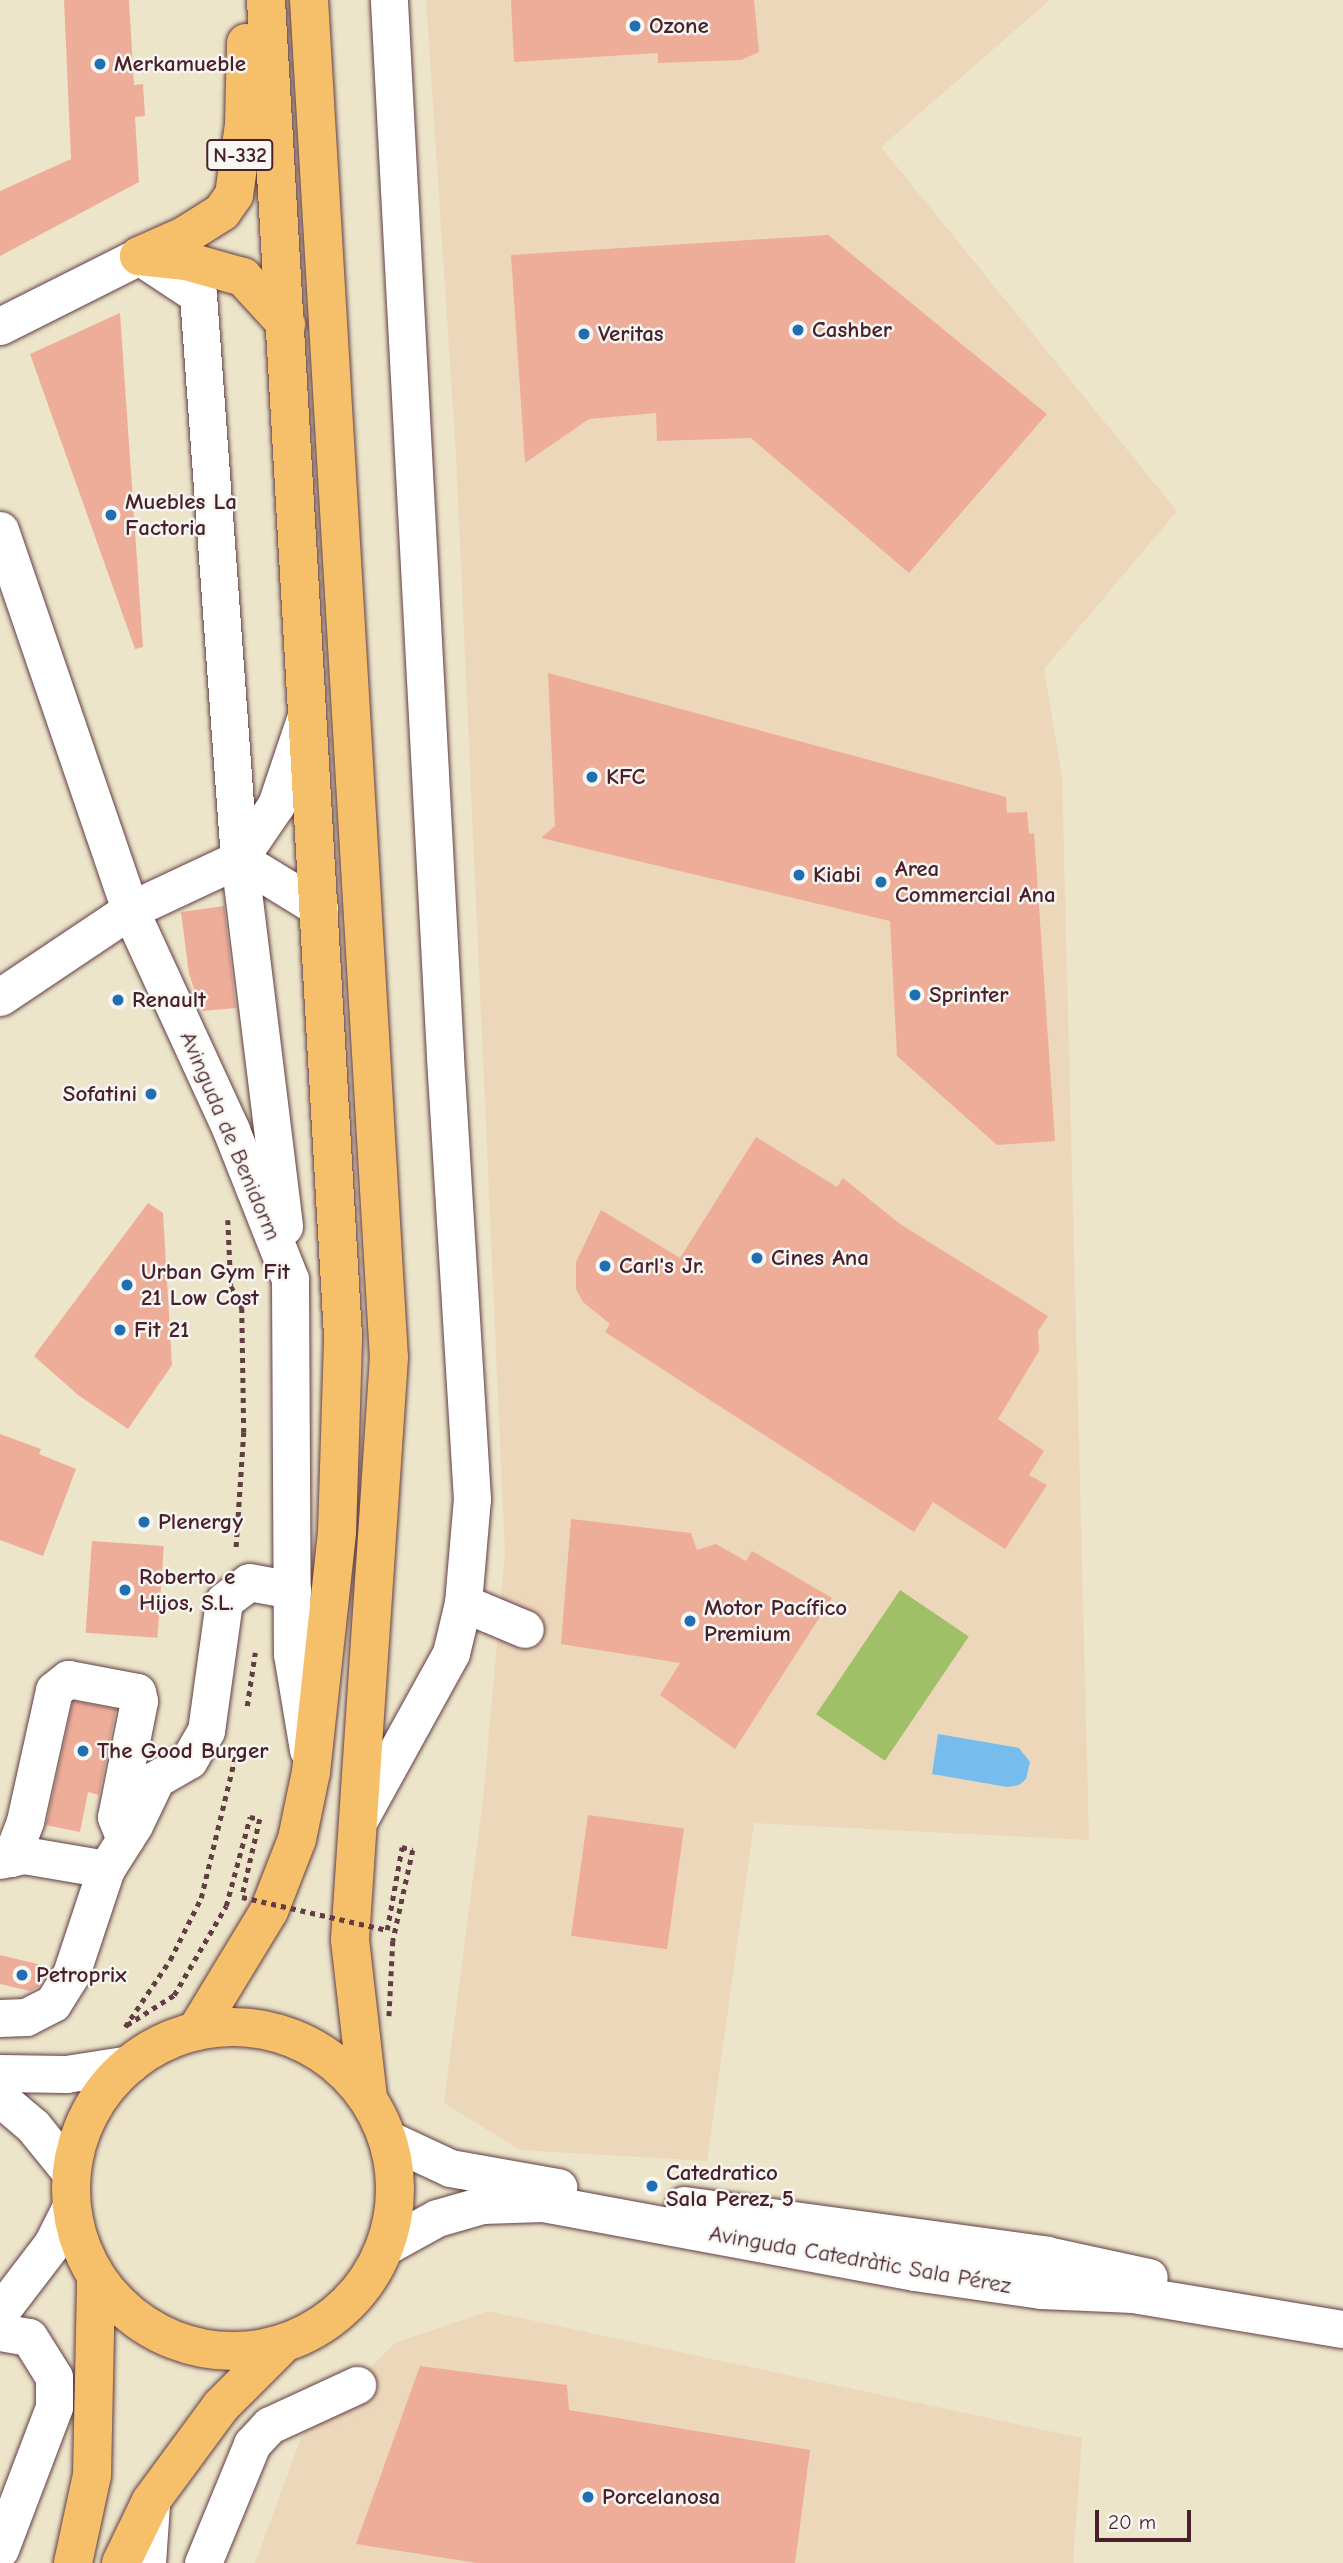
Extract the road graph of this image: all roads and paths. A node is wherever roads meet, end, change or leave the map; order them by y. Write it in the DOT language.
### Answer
graph roads {
  1 [pos="247,0"];
  2 [pos="266,0"];
  3 [pos="309,0"];
  4 [pos="389,0"];
  5 [pos="139,256"];
  6 [pos="286,324"];
  7 [pos="0,326"];
  8 [pos="0,530"];
  9 [pos="308,712"];
  10 [pos="239,859"];
  11 [pos="319,908"];
  12 [pos="130,911"];
  13 [pos="0,997"];
  14 [pos="290,1279"];
  15 [pos="292,1590"];
  16 [pos="463,1603"];
  17 [pos="525,1629"];
  18 [pos="311,1772"];
  19 [pos="360,1818"];
  20 [pos="115,1854"];
  21 [pos="6,1859"];
  22 [pos="174,1995"];
  23 [pos="0,2018"];
  24 [pos="389,2021"];
  25 [pos="196,2031"];
  26 [pos="130,2064"];
  27 [pos="0,2073"];
  28 [pos="368,2097"];
  29 [pos="0,2098"];
  30 [pos="388,2139"];
  31 [pos="71,2189"];
  32 [pos="386,2246"];
  33 [pos="96,2278"];
  34 [pos="1343,2309"];
  35 [pos="0,2312"];
  36 [pos="1343,2329"];
  37 [pos="0,2332"];
  38 [pos="283,2344"];
  39 [pos="357,2385"];
  40 [pos="151,2501"];
  41 [pos="0,2549"];
  42 [pos="73,2563"];
  43 [pos="121,2563"];
  44 [pos="146,2563"];
  45 [pos="203,2563"];
  1 -- 5 [label="main road, N-332"];
  2 -- 6 [label="main road"];
  3 -- 19 [label="main road"];
  4 -- 16 [label="street"];
  5 -- 6 [label="main road"];
  5 -- 7 [label="street"];
  5 -- 10 [label="street"];
  6 -- 9 [label="main road"];
  8 -- 12 [label="street, Avinguda de Benidorm"];
  9 -- 10 [label="street"];
  9 -- 11 [label="main road"];
  10 -- 11 [label="street"];
  10 -- 12 [label="street"];
  10 -- 14 [label="street"];
  11 -- 18 [label="main road"];
  12 -- 13 [label="street"];
  12 -- 14 [label="street, Avinguda de Benidorm"];
  14 -- 15 [label="street, Avinguda de Benidorm"];
  15 -- 18 [label="street, Avinguda de Benidorm"];
  15 -- 20 [label="street"];
  16 -- 17 [label="street"];
  16 -- 19 [label="street"];
  18 -- 25 [label="main road"];
  19 -- 28 [label="main road"];
  20 -- 21 [label="street"];
  20 -- 21 [label="street"];
  20 -- 23 [label="street"];
  22 -- 24 [label="path, bridge"];
  25 -- 26 [label="main road"];
  25 -- 28 [label="main road"];
  26 -- 27 [label="street"];
  26 -- 31 [label="main road"];
  28 -- 30 [label="main road"];
  29 -- 31 [label="street"];
  30 -- 32 [label="main road"];
  30 -- 34 [label="street, Avinguda Catedràtic Sala Pérez"];
  31 -- 33 [label="main road"];
  31 -- 35 [label="street"];
  32 -- 36 [label="street, Avinguda Catedràtic Sala Pérez"];
  32 -- 38 [label="main road"];
  33 -- 38 [label="main road"];
  33 -- 42 [label="main road"];
  37 -- 41 [label="street"];
  38 -- 40 [label="main road"];
  39 -- 45 [label="street"];
  40 -- 43 [label="main road"];
  40 -- 44 [label="street"];
}
